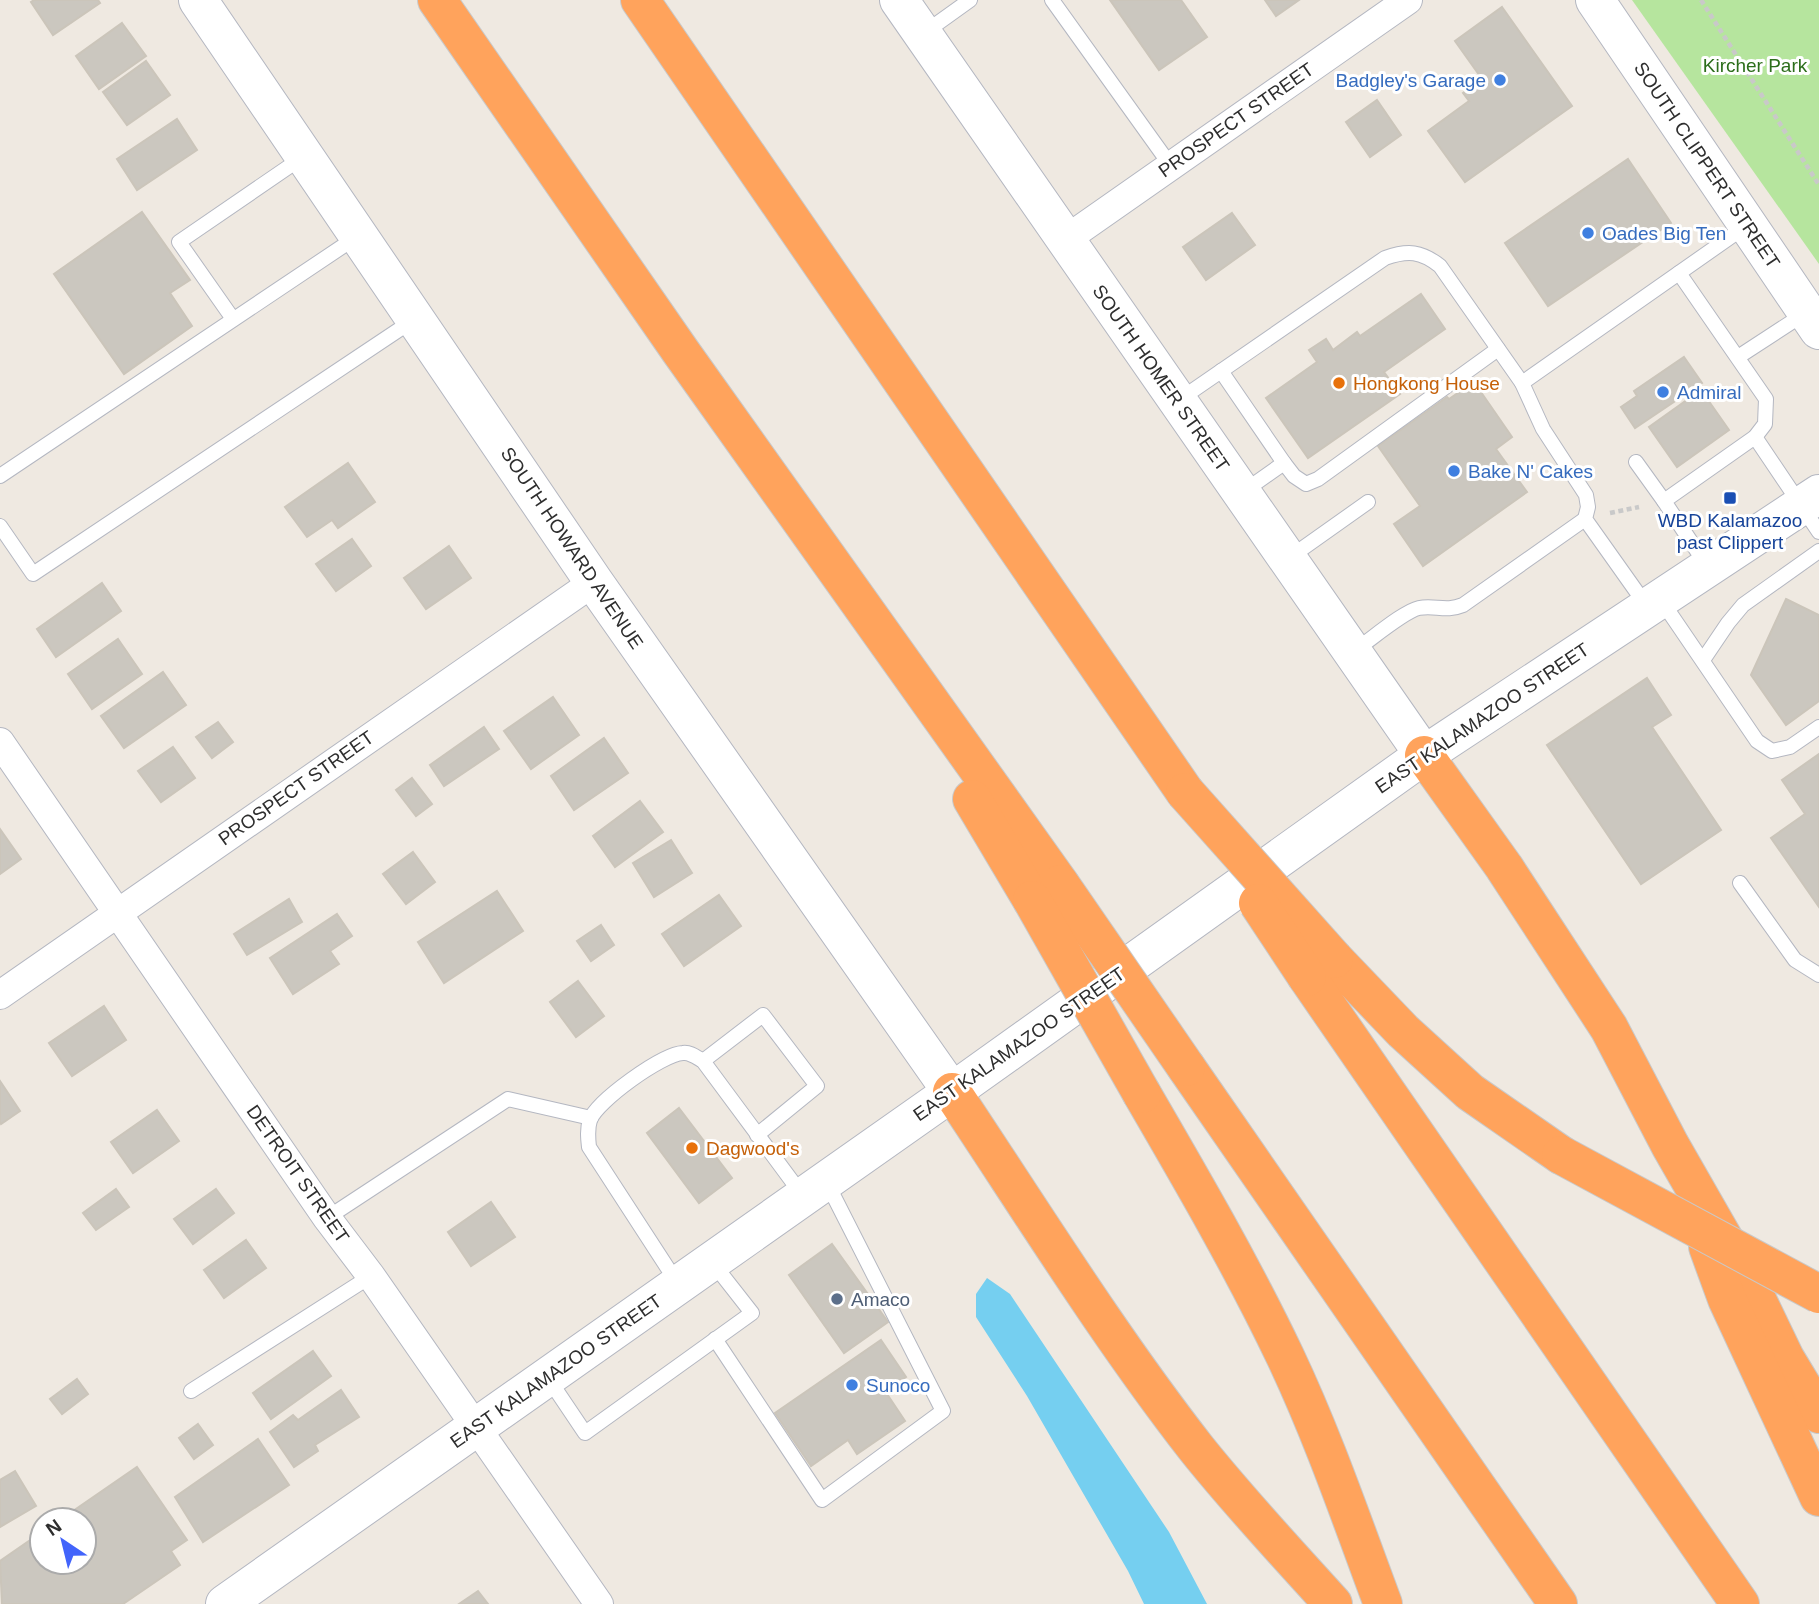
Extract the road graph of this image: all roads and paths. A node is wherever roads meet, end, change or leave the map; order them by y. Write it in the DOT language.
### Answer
graph roads {
  1 [pos="198,0"];
  2 [pos="437,0"];
  3 [pos="640,0"];
  4 [pos="899,0"];
  5 [pos="970,0"];
  6 [pos="1052,0"];
  7 [pos="1408,0"];
  8 [pos="1595,0"];
  9 [pos="1700,0"];
  10 [pos="922,34"];
  11 [pos="306,155"];
  12 [pos="1171,166"];
  13 [pos="1819,185"];
  14 [pos="1747,225"];
  15 [pos="359,235"];
  16 [pos="1065,240"];
  17 [pos="1679,273"];
  18 [pos="233,319"];
  19 [pos="416,319"];
  20 [pos="1813,321"];
  21 [pos="1498,349"];
  22 [pos="1738,357"];
  23 [pos="1221,371"];
  24 [pos="1522,383"];
  25 [pos="1178,400"];
  26 [pos="1755,437"];
  27 [pos="1636,462"];
  28 [pos="1284,463"];
  29 [pos="0,476"];
  30 [pos="1726,491"];
  31 [pos="1242,493"];
  32 [pos="1730,498"];
  33 [pos="1664,501"];
  34 [pos="1368,502"];
  35 [pos="1813,510"];
  36 [pos="1585,519"];
  37 [pos="0,526"];
  38 [pos="1819,551"];
  39 [pos="1287,559"];
  40 [pos="1708,568"];
  41 [pos="594,582"];
  42 [pos="1653,603"];
  43 [pos="1352,652"];
  44 [pos="1703,660"];
  45 [pos="1819,727"];
  46 [pos="0,742"];
  47 [pos="1424,755"];
  48 [pos="1740,883"];
  49 [pos="1046,892"];
  50 [pos="118,911"];
  51 [pos="1321,968"];
  52 [pos="1819,975"];
  53 [pos="0,995"];
  54 [pos="703,1061"];
  55 [pos="952,1092"];
  56 [pos="590,1118"];
  57 [pos="757,1135"];
  58 [pos="1670,1145"];
  59 [pos="815,1189"];
  60 [pos="327,1218"];
  61 [pos="712,1262"];
  62 [pos="371,1276"];
  63 [pos="679,1285"];
  64 [pos="1819,1294"];
  65 [pos="715,1339"];
  66 [pos="547,1377"];
  67 [pos="191,1391"];
  68 [pos="1819,1414"];
  69 [pos="475,1427"];
  70 [pos="1819,1497"];
  71 [pos="225,1604"];
  72 [pos="599,1604"];
  73 [pos="1333,1604"];
  74 [pos="1383,1604"];
  75 [pos="1558,1604"];
  76 [pos="1740,1604"];
  1 -- 11 [label="street, SOUTH HOWARD AVENUE"];
  2 -- 49 [label="highway"];
  3 -- 51 [label="highway, bridge"];
  4 -- 10 [label="street, SOUTH HOMER STREET"];
  5 -- 10 [label="lane"];
  6 -- 12 [label="lane"];
  7 -- 12 [label="street, PROSPECT STREET"];
  8 -- 14 [label="street, SOUTH CLIPPERT STREET"];
  9 -- 13 [label="path"];
  10 -- 16 [label="street, SOUTH HOMER STREET"];
  11 -- 15 [label="street, SOUTH HOWARD AVENUE"];
  11 -- 18 [label="lane"];
  12 -- 16 [label="street, PROSPECT STREET"];
  14 -- 17 [label="lane"];
  14 -- 20 [label="street, SOUTH CLIPPERT STREET"];
  15 -- 18 [label="lane"];
  15 -- 19 [label="street, SOUTH HOWARD AVENUE"];
  16 -- 25 [label="street, SOUTH HOMER STREET"];
  17 -- 22 [label="lane"];
  17 -- 24 [label="lane"];
  18 -- 29 [label="lane"];
  19 -- 37 [label="lane"];
  19 -- 41 [label="street, SOUTH HOWARD AVENUE"];
  20 -- 22 [label="lane"];
  21 -- 23 [label="lane"];
  21 -- 24 [label="lane"];
  21 -- 28 [label="lane"];
  22 -- 26 [label="lane"];
  23 -- 25 [label="lane"];
  23 -- 28 [label="lane"];
  24 -- 36 [label="lane"];
  25 -- 31 [label="street, SOUTH HOMER STREET"];
  26 -- 33 [label="lane"];
  26 -- 35 [label="lane"];
  27 -- 33 [label="lane"];
  28 -- 31 [label="lane"];
  30 -- 32 [label="path"];
  31 -- 39 [label="street, SOUTH HOMER STREET"];
  33 -- 36 [label="path"];
  33 -- 40 [label="lane"];
  34 -- 39 [label="lane"];
  35 -- 40 [label="street, EAST KALAMAZOO STREET"];
  36 -- 42 [label="lane"];
  36 -- 43 [label="lane"];
  38 -- 44 [label="lane"];
  39 -- 43 [label="street, SOUTH HOMER STREET"];
  40 -- 42 [label="street, EAST KALAMAZOO STREET"];
  41 -- 50 [label="street, PROSPECT STREET"];
  41 -- 55 [label="street, SOUTH HOWARD AVENUE"];
  42 -- 44 [label="lane"];
  42 -- 47 [label="street, EAST KALAMAZOO STREET"];
  43 -- 47 [label="street, SOUTH HOMER STREET"];
  44 -- 45 [label="lane"];
  46 -- 50 [label="street, DETROIT STREET"];
  47 -- 55 [label="street, EAST KALAMAZOO STREET"];
  47 -- 58 [label="highway"];
  48 -- 52 [label="lane"];
  49 -- 74 [label="highway, bridge"];
  49 -- 75 [label="highway, bridge"];
  50 -- 53 [label="street, PROSPECT STREET"];
  50 -- 60 [label="street, DETROIT STREET"];
  51 -- 64 [label="highway, bridge"];
  51 -- 76 [label="highway"];
  54 -- 56 [label="lane"];
  54 -- 57 [label="lane"];
  54 -- 57 [label="lane"];
  55 -- 59 [label="street, EAST KALAMAZOO STREET"];
  55 -- 73 [label="highway"];
  56 -- 60 [label="lane"];
  56 -- 63 [label="lane"];
  57 -- 59 [label="lane"];
  58 -- 68 [label="highway"];
  58 -- 70 [label="highway"];
  59 -- 61 [label="street, EAST KALAMAZOO STREET"];
  59 -- 65 [label="lane"];
  60 -- 62 [label="street, DETROIT STREET"];
  61 -- 63 [label="street, EAST KALAMAZOO STREET"];
  61 -- 65 [label="lane"];
  62 -- 67 [label="lane"];
  62 -- 69 [label="street, DETROIT STREET"];
  63 -- 66 [label="street, EAST KALAMAZOO STREET"];
  65 -- 66 [label="lane"];
  66 -- 69 [label="street, EAST KALAMAZOO STREET"];
  69 -- 71 [label="street, EAST KALAMAZOO STREET"];
  69 -- 72 [label="street, DETROIT STREET"];
}
